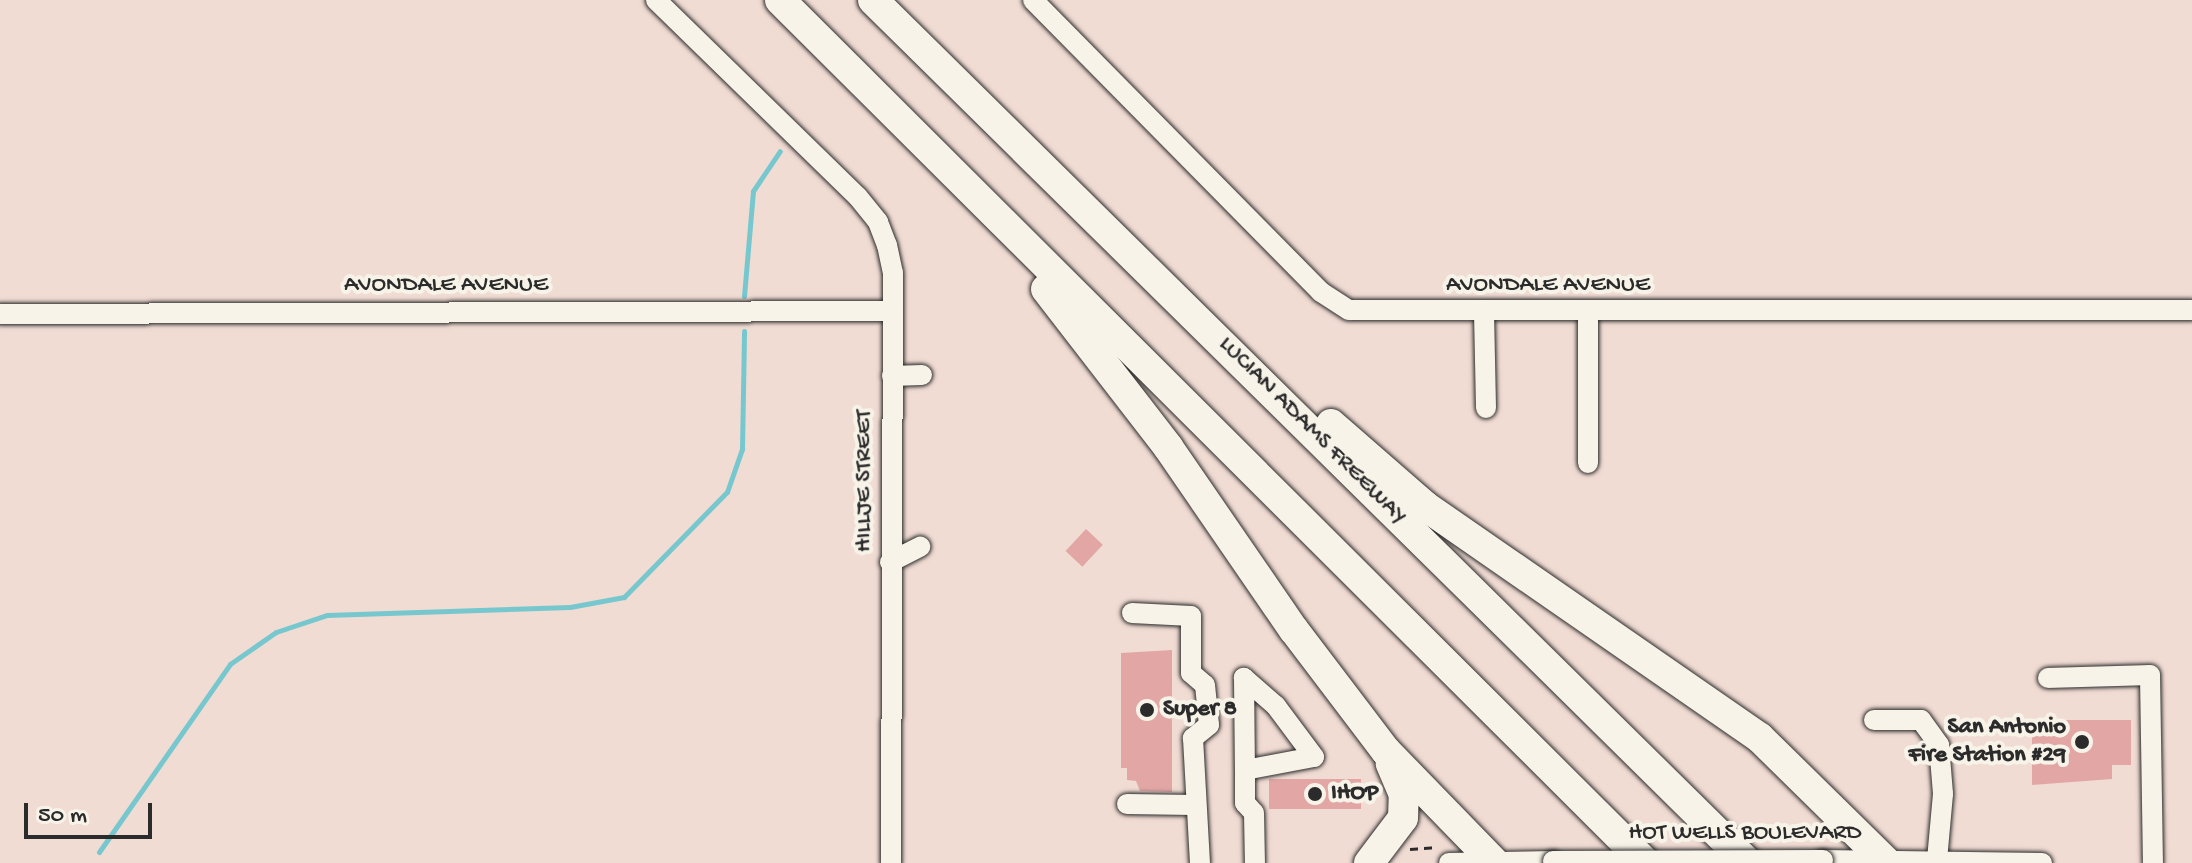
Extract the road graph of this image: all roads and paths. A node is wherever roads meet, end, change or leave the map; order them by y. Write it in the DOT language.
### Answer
graph roads {
  1 [pos="656,0"];
  2 [pos="780,0"];
  3 [pos="873,0"];
  4 [pos="1033,0"];
  5 [pos="952,172"];
  6 [pos="1105,226"];
  7 [pos="2192,310"];
  8 [pos="892,311"];
  9 [pos="1484,312"];
  10 [pos="1588,312"];
  11 [pos="0,314"];
  12 [pos="922,375"];
  13 [pos="892,376"];
  14 [pos="1486,408"];
  15 [pos="1588,463"];
  16 [pos="920,547"];
  17 [pos="890,562"];
  18 [pos="1132,613"];
  19 [pos="2048,678"];
  20 [pos="1874,720"];
  21 [pos="1386,751"];
  22 [pos="1245,770"];
  23 [pos="1127,804"];
  24 [pos="1193,805"];
  25 [pos="1400,845"];
  26 [pos="1447,854"];
  27 [pos="1937,860"];
  28 [pos="1494,861"];
  29 [pos="1884,861"];
  30 [pos="891,863"];
  31 [pos="1200,863"];
  32 [pos="1255,863"];
  33 [pos="1369,863"];
  34 [pos="1646,863"];
  35 [pos="1748,863"];
  36 [pos="2042,863"];
  37 [pos="2153,863"];
  1 -- 8 [label="street, HILLJE STREET"];
  2 -- 5 [label="highway"];
  3 -- 6 [label="highway, LUCIAN ADAMS FREEWAY"];
  4 -- 9 [label="street, AVONDALE AVENUE"];
  5 -- 21 [label="highway"];
  5 -- 34 [label="highway"];
  6 -- 29 [label="highway"];
  6 -- 35 [label="highway, LUCIAN ADAMS FREEWAY"];
  7 -- 10 [label="street, AVONDALE AVENUE"];
  8 -- 11 [label="street, AVONDALE AVENUE"];
  8 -- 13 [label="street, HILLJE STREET"];
  9 -- 10 [label="street, AVONDALE AVENUE"];
  9 -- 14 [label="street"];
  10 -- 15 [label="street"];
  12 -- 13 [label="street"];
  13 -- 17 [label="street, HILLJE STREET"];
  16 -- 17 [label="street"];
  17 -- 30 [label="street, HILLJE STREET"];
  18 -- 24 [label="street"];
  19 -- 37 [label="street"];
  20 -- 27 [label="street"];
  21 -- 28 [label="highway"];
  21 -- 33 [label="highway"];
  22 -- 22 [label="street"];
  22 -- 32 [label="street"];
  23 -- 24 [label="street"];
  24 -- 31 [label="street"];
  25 -- 26 [label="path"];
  26 -- 28 [label="street, HOT WELLS BOULEVARD"];
  27 -- 29 [label="street, HOT WELLS BOULEVARD"];
  27 -- 36 [label="street, HOT WELLS BOULEVARD"];
  28 -- 29 [label="street, HOT WELLS BOULEVARD, bridge"];
}
